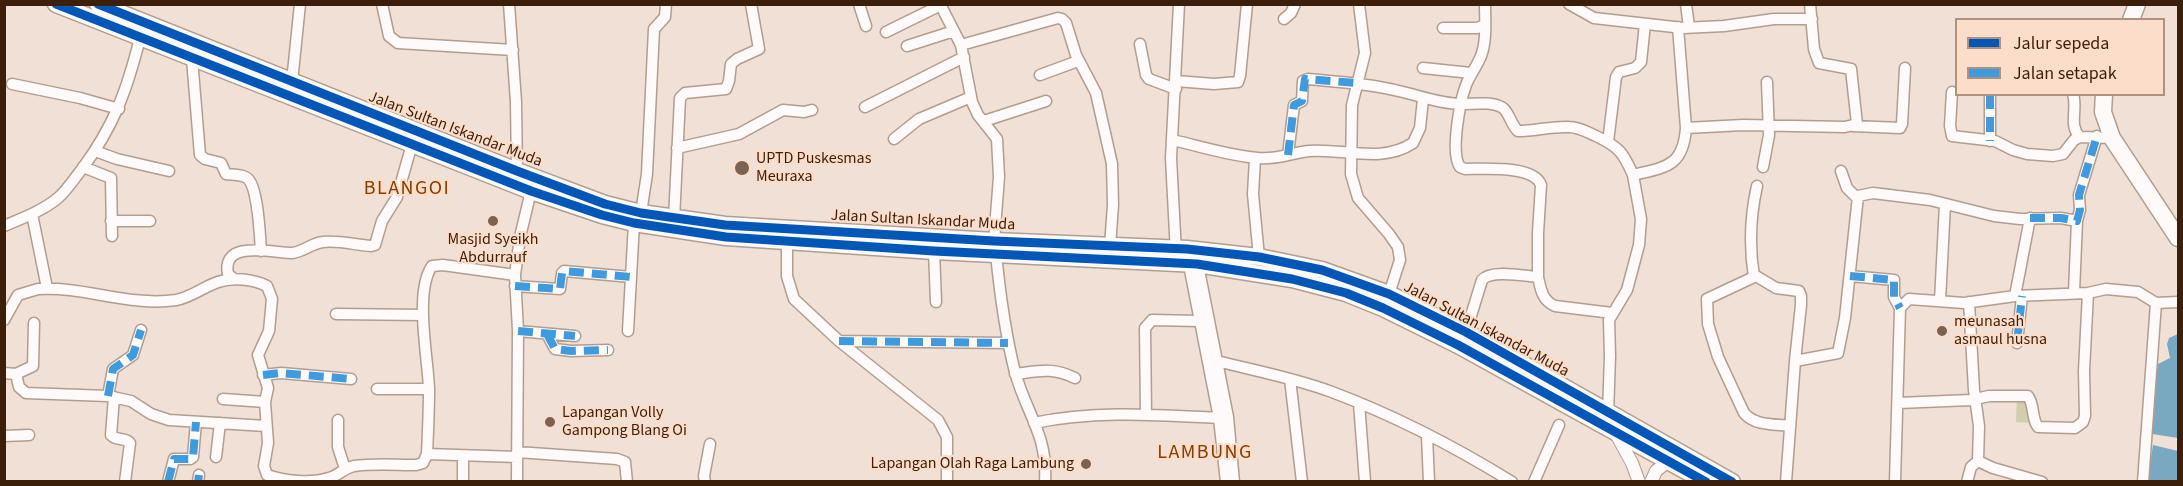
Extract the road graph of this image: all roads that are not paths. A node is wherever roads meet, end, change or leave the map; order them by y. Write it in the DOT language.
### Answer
graph roads {
  1 [pos="56,4"];
  2 [pos="98,4"];
  3 [pos="300,4"];
  4 [pos="382,4"];
  5 [pos="509,4"];
  6 [pos="666,4"];
  7 [pos="752,4"];
  8 [pos="859,4"];
  9 [pos="1179,4"];
  10 [pos="1247,4"];
  11 [pos="1295,4"];
  12 [pos="1359,4"];
  13 [pos="1485,4"];
  14 [pos="1569,4"];
  15 [pos="1686,4"];
  16 [pos="1810,4"];
  17 [pos="940,5"];
  18 [pos="134,12"];
  19 [pos="1284,18"];
  20 [pos="1812,19"];
  21 [pos="1645,24"];
  22 [pos="1485,25"];
  23 [pos="866,26"];
  24 [pos="1684,27"];
  25 [pos="1443,28"];
  26 [pos="954,31"];
  27 [pos="886,32"];
  28 [pos="140,39"];
  29 [pos="1140,44"];
  30 [pos="907,46"];
  31 [pos="513,50"];
  32 [pos="963,51"];
  33 [pos="192,59"];
  34 [pos="1078,62"];
  35 [pos="1423,68"];
  36 [pos="1905,68"];
  37 [pos="1471,73"];
  38 [pos="1040,75"];
  39 [pos="292,82"];
  40 [pos="1767,82"];
  41 [pos="1356,83"];
  42 [pos="12,84"];
  43 [pos="1176,85"];
  44 [pos="1952,92"];
  45 [pos="1990,96"];
  46 [pos="2073,96"];
  47 [pos="2104,96"];
  48 [pos="971,98"];
  49 [pos="1423,99"];
  50 [pos="1046,101"];
  51 [pos="1461,104"];
  52 [pos="865,107"];
  53 [pos="119,109"];
  54 [pos="812,110"];
  55 [pos="984,121"];
  56 [pos="1768,125"];
  57 [pos="1853,126"];
  58 [pos="1686,128"];
  59 [pos="2080,137"];
  60 [pos="2105,137"];
  61 [pos="894,139"];
  62 [pos="1172,140"];
  63 [pos="1990,141"];
  64 [pos="1608,142"];
  65 [pos="412,144"];
  66 [pos="677,148"];
  67 [pos="95,151"];
  68 [pos="1351,153"];
  69 [pos="1288,156"];
  70 [pos="1255,158"];
  71 [pos="83,167"];
  72 [pos="1763,167"];
  73 [pos="169,171"];
  74 [pos="517,171"];
  75 [pos="1841,171"];
  76 [pos="1633,175"];
  77 [pos="1756,186"];
  78 [pos="531,191"];
  79 [pos="1857,198"];
  80 [pos="1945,204"];
  81 [pos="32,214"];
  82 [pos="637,218"];
  83 [pos="2030,218"];
  84 [pos="674,219"];
  85 [pos="111,221"];
  86 [pos="150,221"];
  87 [pos="2077,221"];
  88 [pos="4,226"];
  89 [pos="111,236"];
  90 [pos="2178,238"];
  91 [pos="787,241"];
  92 [pos="1110,246"];
  93 [pos="995,247"];
  94 [pos="261,251"];
  95 [pos="934,251"];
  96 [pos="1187,256"];
  97 [pos="1259,257"];
  98 [pos="1850,276"];
  99 [pos="631,277"];
  100 [pos="1538,277"];
  101 [pos="1754,277"];
  102 [pos="234,279"];
  103 [pos="515,280"];
  104 [pos="47,288"];
  105 [pos="2074,292"];
  106 [pos="2088,292"];
  107 [pos="1389,294"];
  108 [pos="2019,296"];
  109 [pos="1940,301"];
  110 [pos="936,302"];
  111 [pos="1969,302"];
  112 [pos="2178,302"];
  113 [pos="2156,303"];
  114 [pos="1900,308"];
  115 [pos="1612,313"];
  116 [pos="336,314"];
  117 [pos="423,315"];
  118 [pos="4,320"];
  119 [pos="1199,321"];
  120 [pos="34,323"];
  121 [pos="141,330"];
  122 [pos="519,331"];
  123 [pos="628,331"];
  124 [pos="1466,332"];
  125 [pos="547,334"];
  126 [pos="575,336"];
  127 [pos="839,341"];
  128 [pos="1008,343"];
  129 [pos="2017,344"];
  130 [pos="608,350"];
  131 [pos="1217,361"];
  132 [pos="1795,361"];
  133 [pos="10,374"];
  134 [pos="1015,374"];
  135 [pos="263,375"];
  136 [pos="1075,378"];
  137 [pos="351,379"];
  138 [pos="1290,379"];
  139 [pos="429,388"];
  140 [pos="377,389"];
  141 [pos="111,397"];
  142 [pos="223,399"];
  143 [pos="1975,400"];
  144 [pos="265,402"];
  145 [pos="1898,403"];
  146 [pos="1359,404"];
  147 [pos="1146,414"];
  148 [pos="1608,414"];
  149 [pos="1219,418"];
  150 [pos="338,420"];
  151 [pos="196,422"];
  152 [pos="220,423"];
  153 [pos="1034,423"];
  154 [pos="1559,425"];
  155 [pos="266,426"];
  156 [pos="1790,426"];
  157 [pos="1615,432"];
  158 [pos="29,435"];
  159 [pos="4,436"];
  160 [pos="1427,436"];
  161 [pos="710,444"];
  162 [pos="427,454"];
  163 [pos="517,455"];
  164 [pos="1228,455"];
  165 [pos="463,456"];
  166 [pos="216,457"];
  167 [pos="1668,461"];
  168 [pos="1978,461"];
  169 [pos="345,469"];
  170 [pos="1497,477"];
  171 [pos="288,480"];
  172 [pos="125,482"];
  173 [pos="168,482"];
  174 [pos="463,482"];
  175 [pos="517,482"];
  176 [pos="627,482"];
  177 [pos="705,482"];
  178 [pos="947,482"];
  179 [pos="1045,482"];
  180 [pos="1226,482"];
  181 [pos="1234,482"];
  182 [pos="1302,482"];
  183 [pos="1365,482"];
  184 [pos="1429,482"];
  185 [pos="1512,482"];
  186 [pos="1534,482"];
  187 [pos="1639,482"];
  188 [pos="1651,482"];
  189 [pos="1706,482"];
  190 [pos="1732,482"];
  191 [pos="1786,482"];
  192 [pos="1895,482"];
  193 [pos="1967,482"];
  194 [pos="2042,482"];
  195 [pos="2143,482"];
  1 -- 28 [label="highway, Jalan Sultan Iskandar Muda"];
  2 -- 18 [label="highway, Jalan Sultan Iskandar Muda"];
  3 -- 39 [label="street"];
  4 -- 31 [label="street"];
  5 -- 31 [label="street"];
  6 -- 82 [label="street"];
  7 -- 66 [label="street"];
  8 -- 23 [label="street"];
  9 -- 43 [label="street"];
  10 -- 43 [label="street"];
  11 -- 19 [label="street"];
  12 -- 41 [label="street"];
  13 -- 22 [label="street"];
  14 -- 21 [label="street"];
  15 -- 24 [label="street"];
  16 -- 20 [label="street"];
  17 -- 26 [label="street"];
  17 -- 27 [label="street"];
  18 -- 39 [label="highway, Jalan Sultan Iskandar Muda"];
  20 -- 24 [label="street"];
  20 -- 57 [label="street"];
  21 -- 24 [label="street"];
  21 -- 64 [label="street"];
  22 -- 25 [label="street"];
  22 -- 37 [label="street"];
  24 -- 58 [label="street"];
  26 -- 30 [label="street"];
  26 -- 32 [label="street"];
  28 -- 33 [label="highway, Jalan Sultan Iskandar Muda"];
  28 -- 53 [label="street"];
  29 -- 43 [label="street"];
  31 -- 74 [label="street"];
  32 -- 34 [label="street"];
  32 -- 48 [label="street"];
  32 -- 52 [label="street"];
  33 -- 65 [label="highway, Jalan Sultan Iskandar Muda"];
  33 -- 94 [label="street"];
  34 -- 38 [label="street"];
  34 -- 92 [label="street"];
  35 -- 37 [label="street"];
  36 -- 57 [label="street"];
  37 -- 51 [label="street"];
  39 -- 74 [label="highway, Jalan Sultan Iskandar Muda"];
  40 -- 56 [label="street"];
  41 -- 49 [label="street"];
  41 -- 68 [label="street"];
  41 -- 69 [label="street"];
  42 -- 53 [label="street"];
  43 -- 62 [label="street"];
  44 -- 63 [label="street"];
  45 -- 63 [label="street"];
  46 -- 59 [label="street"];
  47 -- 60 [label="highway"];
  48 -- 55 [label="street"];
  48 -- 61 [label="street"];
  49 -- 51 [label="street"];
  49 -- 68 [label="street"];
  50 -- 55 [label="street"];
  51 -- 64 [label="street"];
  51 -- 100 [label="street"];
  53 -- 67 [label="street"];
  54 -- 66 [label="street"];
  55 -- 93 [label="street"];
  56 -- 57 [label="street"];
  56 -- 58 [label="street"];
  56 -- 72 [label="street"];
  58 -- 76 [label="street"];
  59 -- 60 [label="street"];
  59 -- 63 [label="street"];
  60 -- 87 [label="street"];
  60 -- 90 [label="highway"];
  62 -- 70 [label="street"];
  62 -- 96 [label="street"];
  64 -- 76 [label="street"];
  65 -- 78 [label="highway, Jalan Sultan Iskandar Muda"];
  65 -- 94 [label="street"];
  66 -- 84 [label="street"];
  67 -- 71 [label="street"];
  67 -- 73 [label="street"];
  68 -- 69 [label="street"];
  68 -- 107 [label="street"];
  69 -- 70 [label="street"];
  70 -- 97 [label="street"];
  71 -- 81 [label="street"];
  71 -- 85 [label="street"];
  74 -- 82 [label="highway, Jalan Sultan Iskandar Muda"];
  75 -- 79 [label="street"];
  76 -- 115 [label="street"];
  77 -- 101 [label="street"];
  78 -- 82 [label="highway, Jalan Sultan Iskandar Muda"];
  78 -- 103 [label="street"];
  79 -- 80 [label="street"];
  79 -- 98 [label="street"];
  80 -- 83 [label="street"];
  80 -- 109 [label="street"];
  81 -- 88 [label="street"];
  81 -- 104 [label="street"];
  82 -- 84 [label="highway, Jalan Sultan Iskandar Muda"];
  82 -- 91 [label="highway, Jalan Sultan Iskandar Muda"];
  82 -- 99 [label="street"];
  83 -- 87 [label="street"];
  83 -- 108 [label="street"];
  84 -- 93 [label="highway, Jalan Sultan Iskandar Muda"];
  85 -- 86 [label="street"];
  85 -- 89 [label="street"];
  87 -- 105 [label="street"];
  91 -- 95 [label="highway, Jalan Sultan Iskandar Muda"];
  91 -- 127 [label="street"];
  92 -- 93 [label="highway, Jalan Sultan Iskandar Muda"];
  92 -- 96 [label="highway, Jalan Sultan Iskandar Muda"];
  93 -- 95 [label="highway, Jalan Sultan Iskandar Muda"];
  93 -- 96 [label="highway, Jalan Sultan Iskandar Muda"];
  93 -- 128 [label="street"];
  94 -- 102 [label="street"];
  95 -- 110 [label="street"];
  96 -- 97 [label="highway, Jalan Sultan Iskandar Muda"];
  96 -- 119 [label="street"];
  96 -- 131 [label="street"];
  96 -- 157 [label="highway, Jalan Sultan Iskandar Muda"];
  97 -- 107 [label="highway, Jalan Sultan Iskandar Muda"];
  98 -- 114 [label="street"];
  98 -- 132 [label="street"];
  99 -- 103 [label="street"];
  99 -- 123 [label="street"];
  100 -- 115 [label="street"];
  100 -- 124 [label="street"];
  101 -- 132 [label="street"];
  101 -- 156 [label="street"];
  102 -- 104 [label="street"];
  102 -- 135 [label="street"];
  103 -- 117 [label="street"];
  103 -- 122 [label="street"];
  104 -- 118 [label="street"];
  105 -- 106 [label="street"];
  105 -- 108 [label="street"];
  106 -- 113 [label="street"];
  106 -- 143 [label="street"];
  107 -- 124 [label="highway, Jalan Sultan Iskandar Muda"];
  108 -- 111 [label="street"];
  108 -- 129 [label="street"];
  109 -- 111 [label="street"];
  109 -- 114 [label="street"];
  111 -- 143 [label="street"];
  112 -- 113 [label="street"];
  113 -- 195 [label="street"];
  114 -- 145 [label="street"];
  115 -- 148 [label="street"];
  116 -- 117 [label="street"];
  117 -- 139 [label="street"];
  119 -- 147 [label="street"];
  119 -- 149 [label="street"];
  120 -- 133 [label="street"];
  121 -- 141 [label="street"];
  122 -- 125 [label="street"];
  122 -- 163 [label="street"];
  124 -- 148 [label="highway, Jalan Sultan Iskandar Muda"];
  125 -- 126 [label="street"];
  125 -- 130 [label="street"];
  127 -- 128 [label="street"];
  127 -- 178 [label="street"];
  128 -- 134 [label="street"];
  131 -- 138 [label="street"];
  131 -- 164 [label="street"];
  132 -- 156 [label="street"];
  133 -- 141 [label="street"];
  134 -- 136 [label="street"];
  134 -- 153 [label="street"];
  135 -- 137 [label="street"];
  135 -- 144 [label="street"];
  138 -- 146 [label="street"];
  138 -- 182 [label="street"];
  139 -- 140 [label="street"];
  139 -- 162 [label="street"];
  141 -- 151 [label="street"];
  141 -- 172 [label="street"];
  142 -- 144 [label="street"];
  143 -- 145 [label="street"];
  143 -- 168 [label="street"];
  144 -- 155 [label="street"];
  145 -- 192 [label="street"];
  146 -- 160 [label="street"];
  146 -- 183 [label="street"];
  147 -- 149 [label="street"];
  147 -- 153 [label="street"];
  148 -- 190 [label="highway, Jalan Sultan Iskandar Muda"];
  149 -- 164 [label="street"];
  150 -- 169 [label="street"];
  151 -- 152 [label="street"];
  151 -- 173 [label="street"];
  152 -- 155 [label="street"];
  152 -- 166 [label="street"];
  153 -- 179 [label="street"];
  154 -- 186 [label="street"];
  155 -- 171 [label="street"];
  156 -- 191 [label="street"];
  157 -- 167 [label="highway, Jalan Sultan Iskandar Muda"];
  157 -- 187 [label="street"];
  158 -- 159 [label="street"];
  160 -- 170 [label="street"];
  160 -- 184 [label="street"];
  161 -- 177 [label="street"];
  162 -- 165 [label="street"];
  162 -- 169 [label="street"];
  163 -- 165 [label="street"];
  163 -- 175 [label="street"];
  163 -- 176 [label="street"];
  164 -- 180 [label="street"];
  164 -- 181 [label="street"];
  165 -- 174 [label="street"];
  167 -- 188 [label="street"];
  167 -- 189 [label="highway, Jalan Sultan Iskandar Muda"];
  168 -- 193 [label="street"];
  168 -- 194 [label="street"];
  169 -- 171 [label="street"];
  170 -- 185 [label="street"];
}
